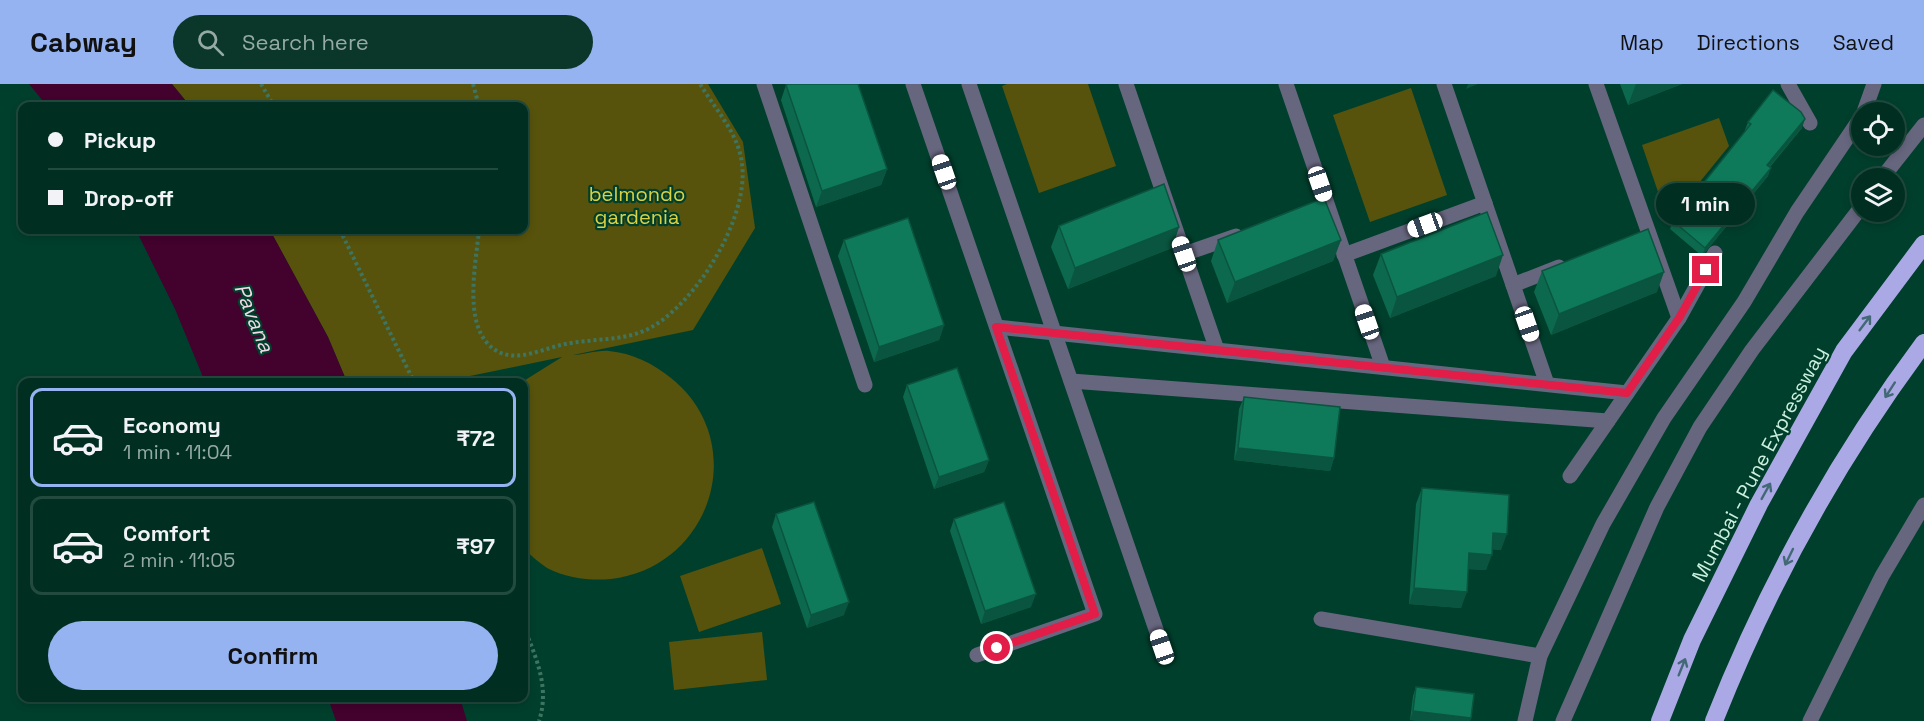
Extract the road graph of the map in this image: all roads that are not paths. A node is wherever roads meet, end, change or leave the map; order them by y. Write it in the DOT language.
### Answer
graph roads {
  1 [pos="764,84"];
  2 [pos="913,84"];
  3 [pos="969,84"];
  4 [pos="1126,84"];
  5 [pos="1286,84"];
  6 [pos="1444,84"];
  7 [pos="1596,84"];
  8 [pos="1788,84"];
  9 [pos="1874,84"];
  10 [pos="1870,102"];
  11 [pos="1810,123"];
  12 [pos="1924,125"];
  13 [pos="1851,132"];
  14 [pos="1890,168"];
  15 [pos="1485,203"];
  16 [pos="1851,220"];
  17 [pos="1250,231"];
  18 [pos="1924,244"];
  19 [pos="1715,253"];
  20 [pos="1184,254"];
  21 [pos="1344,255"];
  22 [pos="1576,261"];
  23 [pos="1513,285"];
  24 [pos="1679,318"];
  25 [pos="996,327"];
  26 [pos="1055,333"];
  27 [pos="1924,343"];
  28 [pos="1217,350"];
  29 [pos="1383,367"];
  30 [pos="1071,381"];
  31 [pos="1547,384"];
  32 [pos="865,385"];
  33 [pos="1627,393"];
  34 [pos="1608,421"];
  35 [pos="1570,476"];
  36 [pos="1924,505"];
  37 [pos="1321,619"];
  38 [pos="1162,647"];
  39 [pos="977,655"];
  40 [pos="1540,656"];
  41 [pos="1525,721"];
  42 [pos="1563,721"];
  43 [pos="1660,721"];
  44 [pos="1714,721"];
  45 [pos="1810,721"];
  1 -- 32 [label="street"];
  2 -- 25 [label="street"];
  3 -- 26 [label="street"];
  4 -- 20 [label="street"];
  5 -- 21 [label="street"];
  6 -- 15 [label="street"];
  7 -- 24 [label="street"];
  8 -- 11 [label="street"];
  9 -- 10 [label="street"];
  12 -- 14 [label="street"];
  13 -- 40 [label="street"];
  15 -- 21 [label="street"];
  15 -- 23 [label="street"];
  16 -- 42 [label="street"];
  17 -- 20 [label="street"];
  43 -- 18 [label="highway, Mumbai - Pune Expressway, one-way"];
  19 -- 24 [label="street"];
  20 -- 28 [label="street"];
  21 -- 29 [label="street"];
  22 -- 23 [label="street"];
  23 -- 31 [label="street"];
  24 -- 33 [label="street"];
  25 -- 26 [label="street"];
  25 -- 39 [label="street"];
  26 -- 28 [label="street"];
  26 -- 30 [label="street"];
  27 -- 44 [label="highway, one-way"];
  28 -- 29 [label="street"];
  29 -- 31 [label="street"];
  30 -- 34 [label="street"];
  30 -- 38 [label="street"];
  31 -- 33 [label="street"];
  33 -- 34 [label="street"];
  34 -- 35 [label="street"];
  36 -- 45 [label="street"];
  37 -- 40 [label="street"];
  40 -- 41 [label="street"];
}
